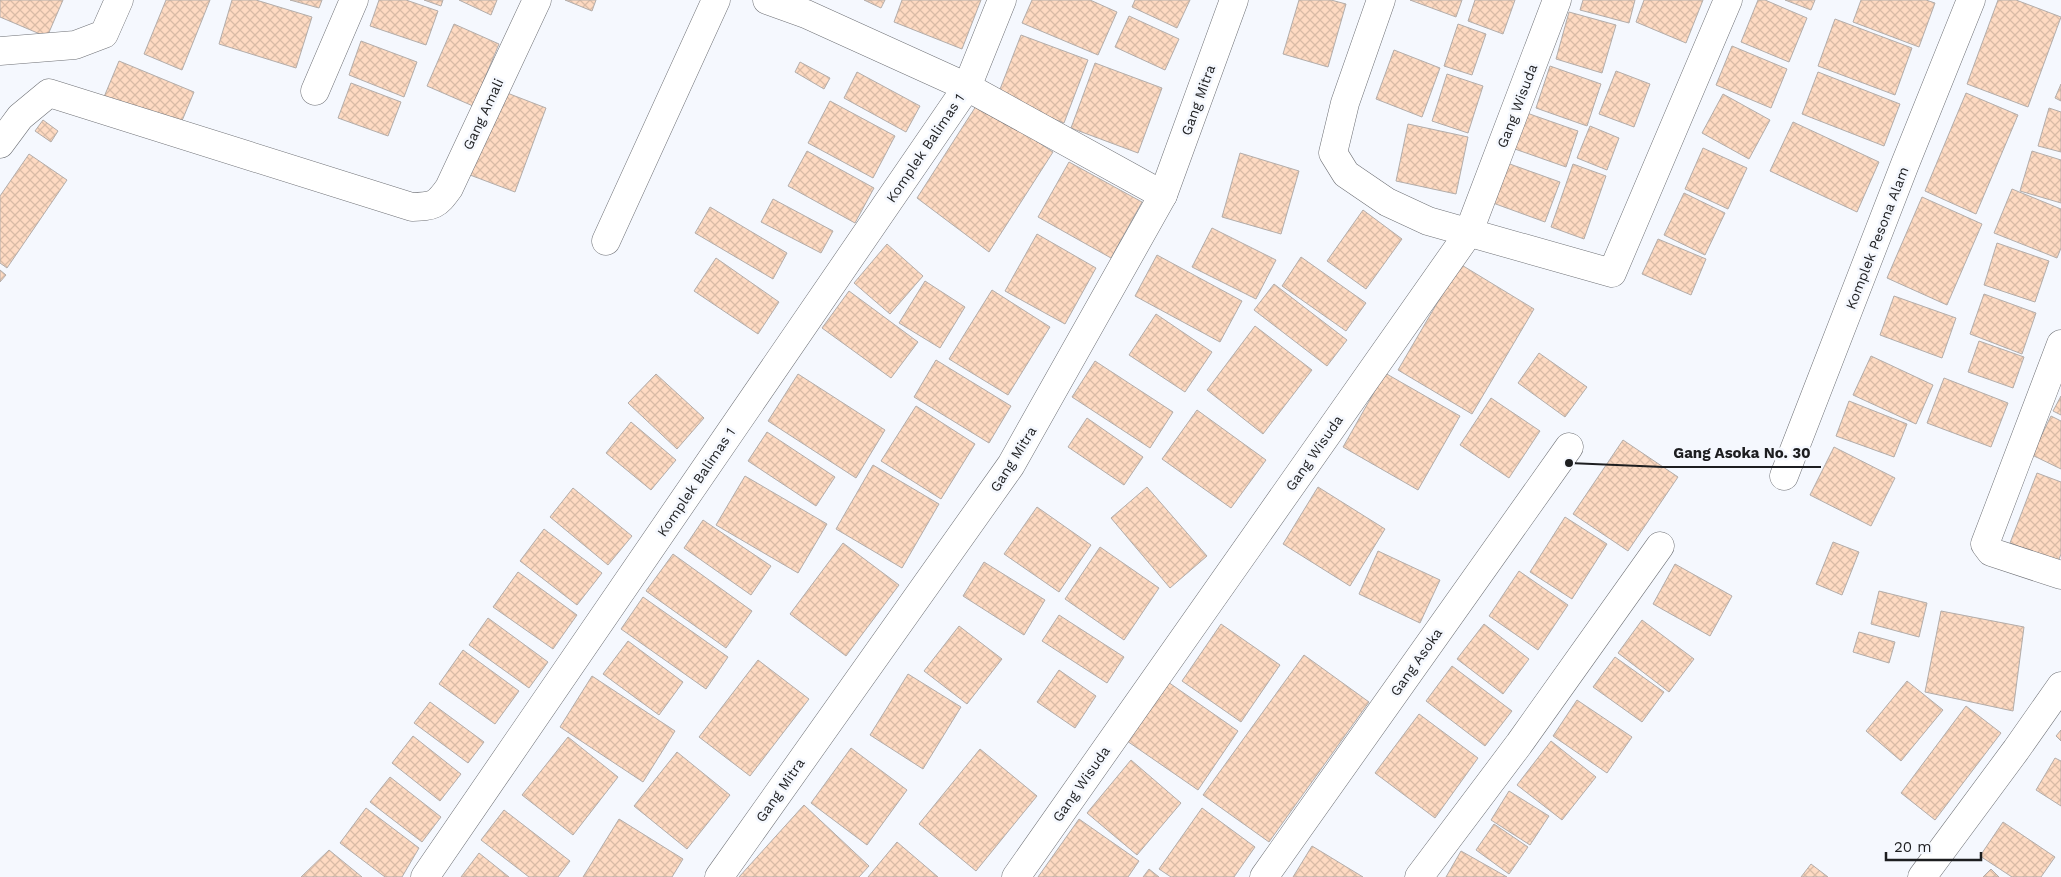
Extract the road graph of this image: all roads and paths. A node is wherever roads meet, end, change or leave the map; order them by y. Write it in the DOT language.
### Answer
graph roads {
  1 [pos="119,0"];
  2 [pos="354,0"];
  3 [pos="537,0"];
  4 [pos="716,0"];
  5 [pos="767,0"];
  6 [pos="1002,0"];
  7 [pos="1234,0"];
  8 [pos="1381,0"];
  9 [pos="1557,0"];
  10 [pos="1728,0"];
  11 [pos="1971,0"];
  12 [pos="809,7"];
  13 [pos="0,51"];
  14 [pos="967,87"];
  15 [pos="315,91"];
  16 [pos="0,144"];
  17 [pos="1163,195"];
  18 [pos="1468,234"];
  19 [pos="606,241"];
  20 [pos="2061,344"];
  21 [pos="1569,447"];
  22 [pos="1784,476"];
  23 [pos="1660,546"];
  24 [pos="2061,575"];
  25 [pos="2061,686"];
  26 [pos="425,877"];
  27 [pos="719,877"];
  28 [pos="1016,877"];
  29 [pos="1264,877"];
  30 [pos="1419,877"];
  31 [pos="1922,877"];
  1 -- 13 [label="street"];
  2 -- 15 [label="street"];
  3 -- 16 [label="street, Gang Amali"];
  4 -- 19 [label="street"];
  5 -- 12 [label="street"];
  6 -- 14 [label="street, Komplek Balimas 1"];
  7 -- 17 [label="street, Gang Mitra"];
  8 -- 18 [label="street"];
  9 -- 18 [label="street, Gang Wisuda"];
  10 -- 18 [label="street"];
  11 -- 22 [label="street, Komplek Pesona Alam"];
  12 -- 14 [label="street"];
  14 -- 17 [label="street"];
  14 -- 26 [label="street, Komplek Balimas 1"];
  17 -- 27 [label="street, Gang Mitra"];
  18 -- 28 [label="street, Gang Wisuda"];
  20 -- 24 [label="street"];
  21 -- 29 [label="street, Gang Asoka"];
  23 -- 30 [label="street"];
  25 -- 31 [label="street"];
}
